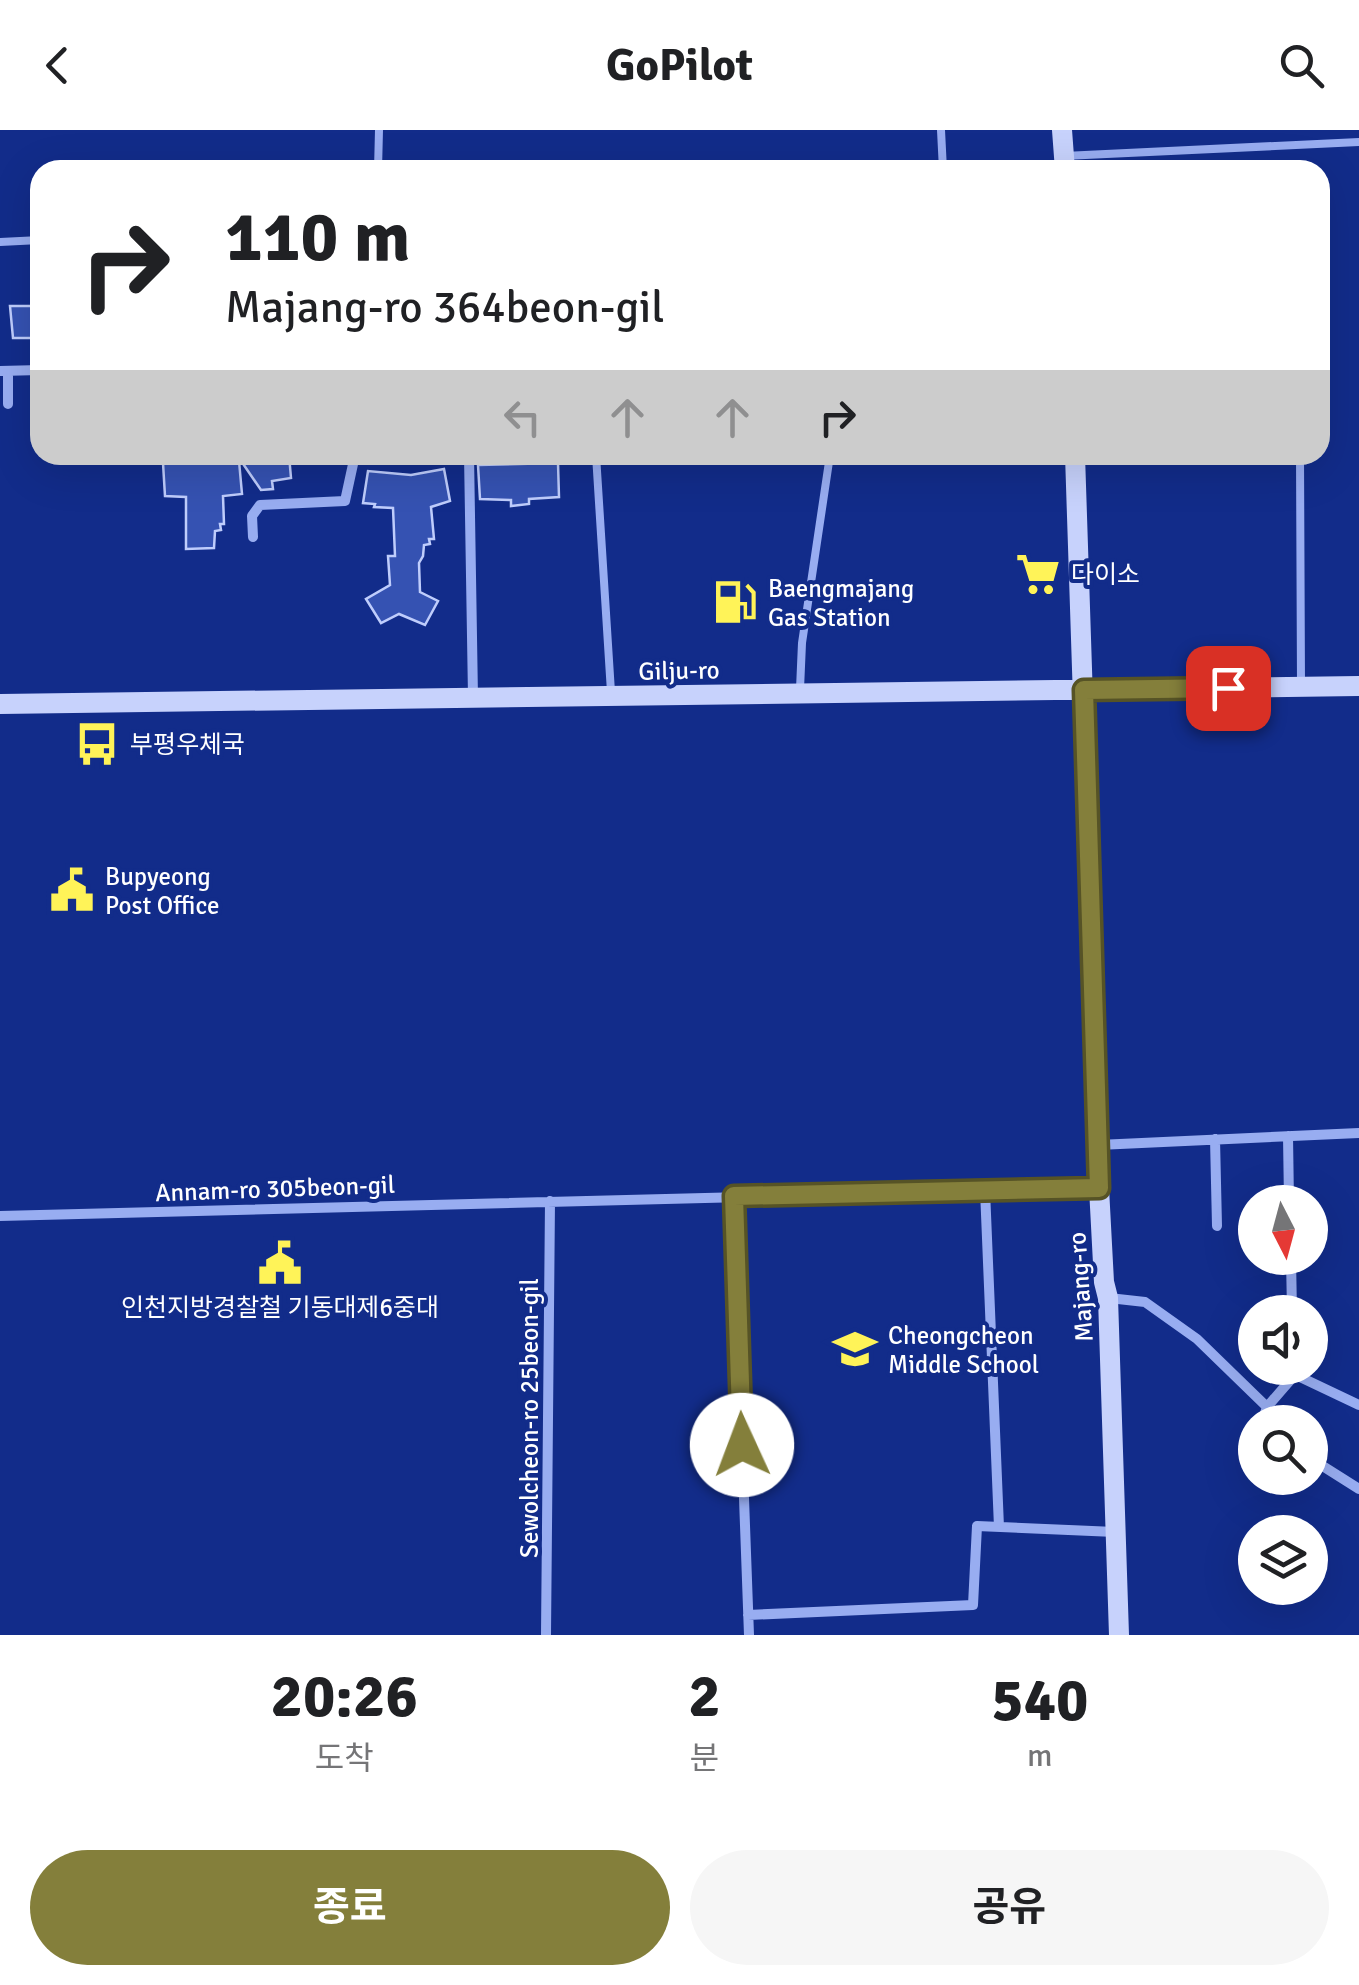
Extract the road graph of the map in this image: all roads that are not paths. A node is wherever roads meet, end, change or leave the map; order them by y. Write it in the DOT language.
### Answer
graph roads {
  1 [pos="379,130"];
  2 [pos="941,130"];
  3 [pos="1062,130"];
  4 [pos="1359,142"];
  5 [pos="378,160"];
  6 [pos="942,160"];
  7 [pos="1064,160"];
  8 [pos="1106,160"];
  9 [pos="30,240"];
  10 [pos="0,242"];
  11 [pos="30,370"];
  12 [pos="4,371"];
  13 [pos="8,404"];
  14 [pos="353,465"];
  15 [pos="469,465"];
  16 [pos="597,465"];
  17 [pos="829,465"];
  18 [pos="1075,465"];
  19 [pos="1300,465"];
  20 [pos="253,537"];
  21 [pos="1359,686"];
  22 [pos="1301,687"];
  23 [pos="1084,690"];
  24 [pos="800,694"];
  25 [pos="612,696"];
  26 [pos="473,698"];
  27 [pos="0,704"];
  28 [pos="1359,1133"];
  29 [pos="1288,1136"];
  30 [pos="1214,1140"];
  31 [pos="1098,1145"];
  32 [pos="1289,1185"];
  33 [pos="1099,1188"];
  34 [pos="985,1190"];
  35 [pos="734,1196"];
  36 [pos="550,1201"];
  37 [pos="0,1216"];
  38 [pos="1217,1226"];
  39 [pos="1108,1298"];
  40 [pos="1265,1405"];
  41 [pos="1269,1405"];
  42 [pos="1359,1405"];
  43 [pos="1328,1469"];
  44 [pos="1359,1489"];
  45 [pos="999,1527"];
  46 [pos="1116,1532"];
  47 [pos="748,1615"];
  48 [pos="546,1635"];
  49 [pos="748,1635"];
  50 [pos="1119,1635"];
  1 -- 5 [label="lane"];
  2 -- 6 [label="lane"];
  3 -- 7 [label="main road"];
  4 -- 8 [label="lane"];
  9 -- 10 [label="lane"];
  11 -- 12 [label="street"];
  12 -- 13 [label="street"];
  14 -- 20 [label="street"];
  15 -- 26 [label="street"];
  16 -- 25 [label="lane"];
  17 -- 24 [label="lane"];
  18 -- 23 [label="main road, Majang-ro"];
  19 -- 22 [label="lane"];
  21 -- 22 [label="main road, Gilju-ro"];
  22 -- 23 [label="main road, Gilju-ro"];
  23 -- 24 [label="main road, Gilju-ro"];
  23 -- 31 [label="main road, Majang-ro"];
  24 -- 25 [label="main road, Gilju-ro"];
  25 -- 26 [label="main road, Gilju-ro"];
  26 -- 27 [label="main road, Gilju-ro"];
  28 -- 29 [label="street"];
  29 -- 30 [label="street"];
  29 -- 32 [label="street"];
  30 -- 31 [label="street"];
  30 -- 38 [label="street"];
  31 -- 33 [label="main road, Majang-ro"];
  33 -- 34 [label="street, Annam-ro 305beon-gil"];
  33 -- 39 [label="main road, Majang-ro"];
  34 -- 35 [label="street, Annam-ro 305beon-gil"];
  34 -- 45 [label="street"];
  35 -- 36 [label="street, Annam-ro 305beon-gil"];
  35 -- 47 [label="street"];
  36 -- 37 [label="street, Annam-ro 305beon-gil"];
  36 -- 48 [label="street, Sewolcheon-ro 25beon-gil"];
  39 -- 40 [label="street"];
  39 -- 46 [label="main road, Majang-ro"];
  41 -- 42 [label="street"];
  43 -- 44 [label="street"];
  45 -- 46 [label="street"];
  45 -- 47 [label="street"];
  46 -- 50 [label="main road, Majang-ro"];
  47 -- 49 [label="street"];
}
